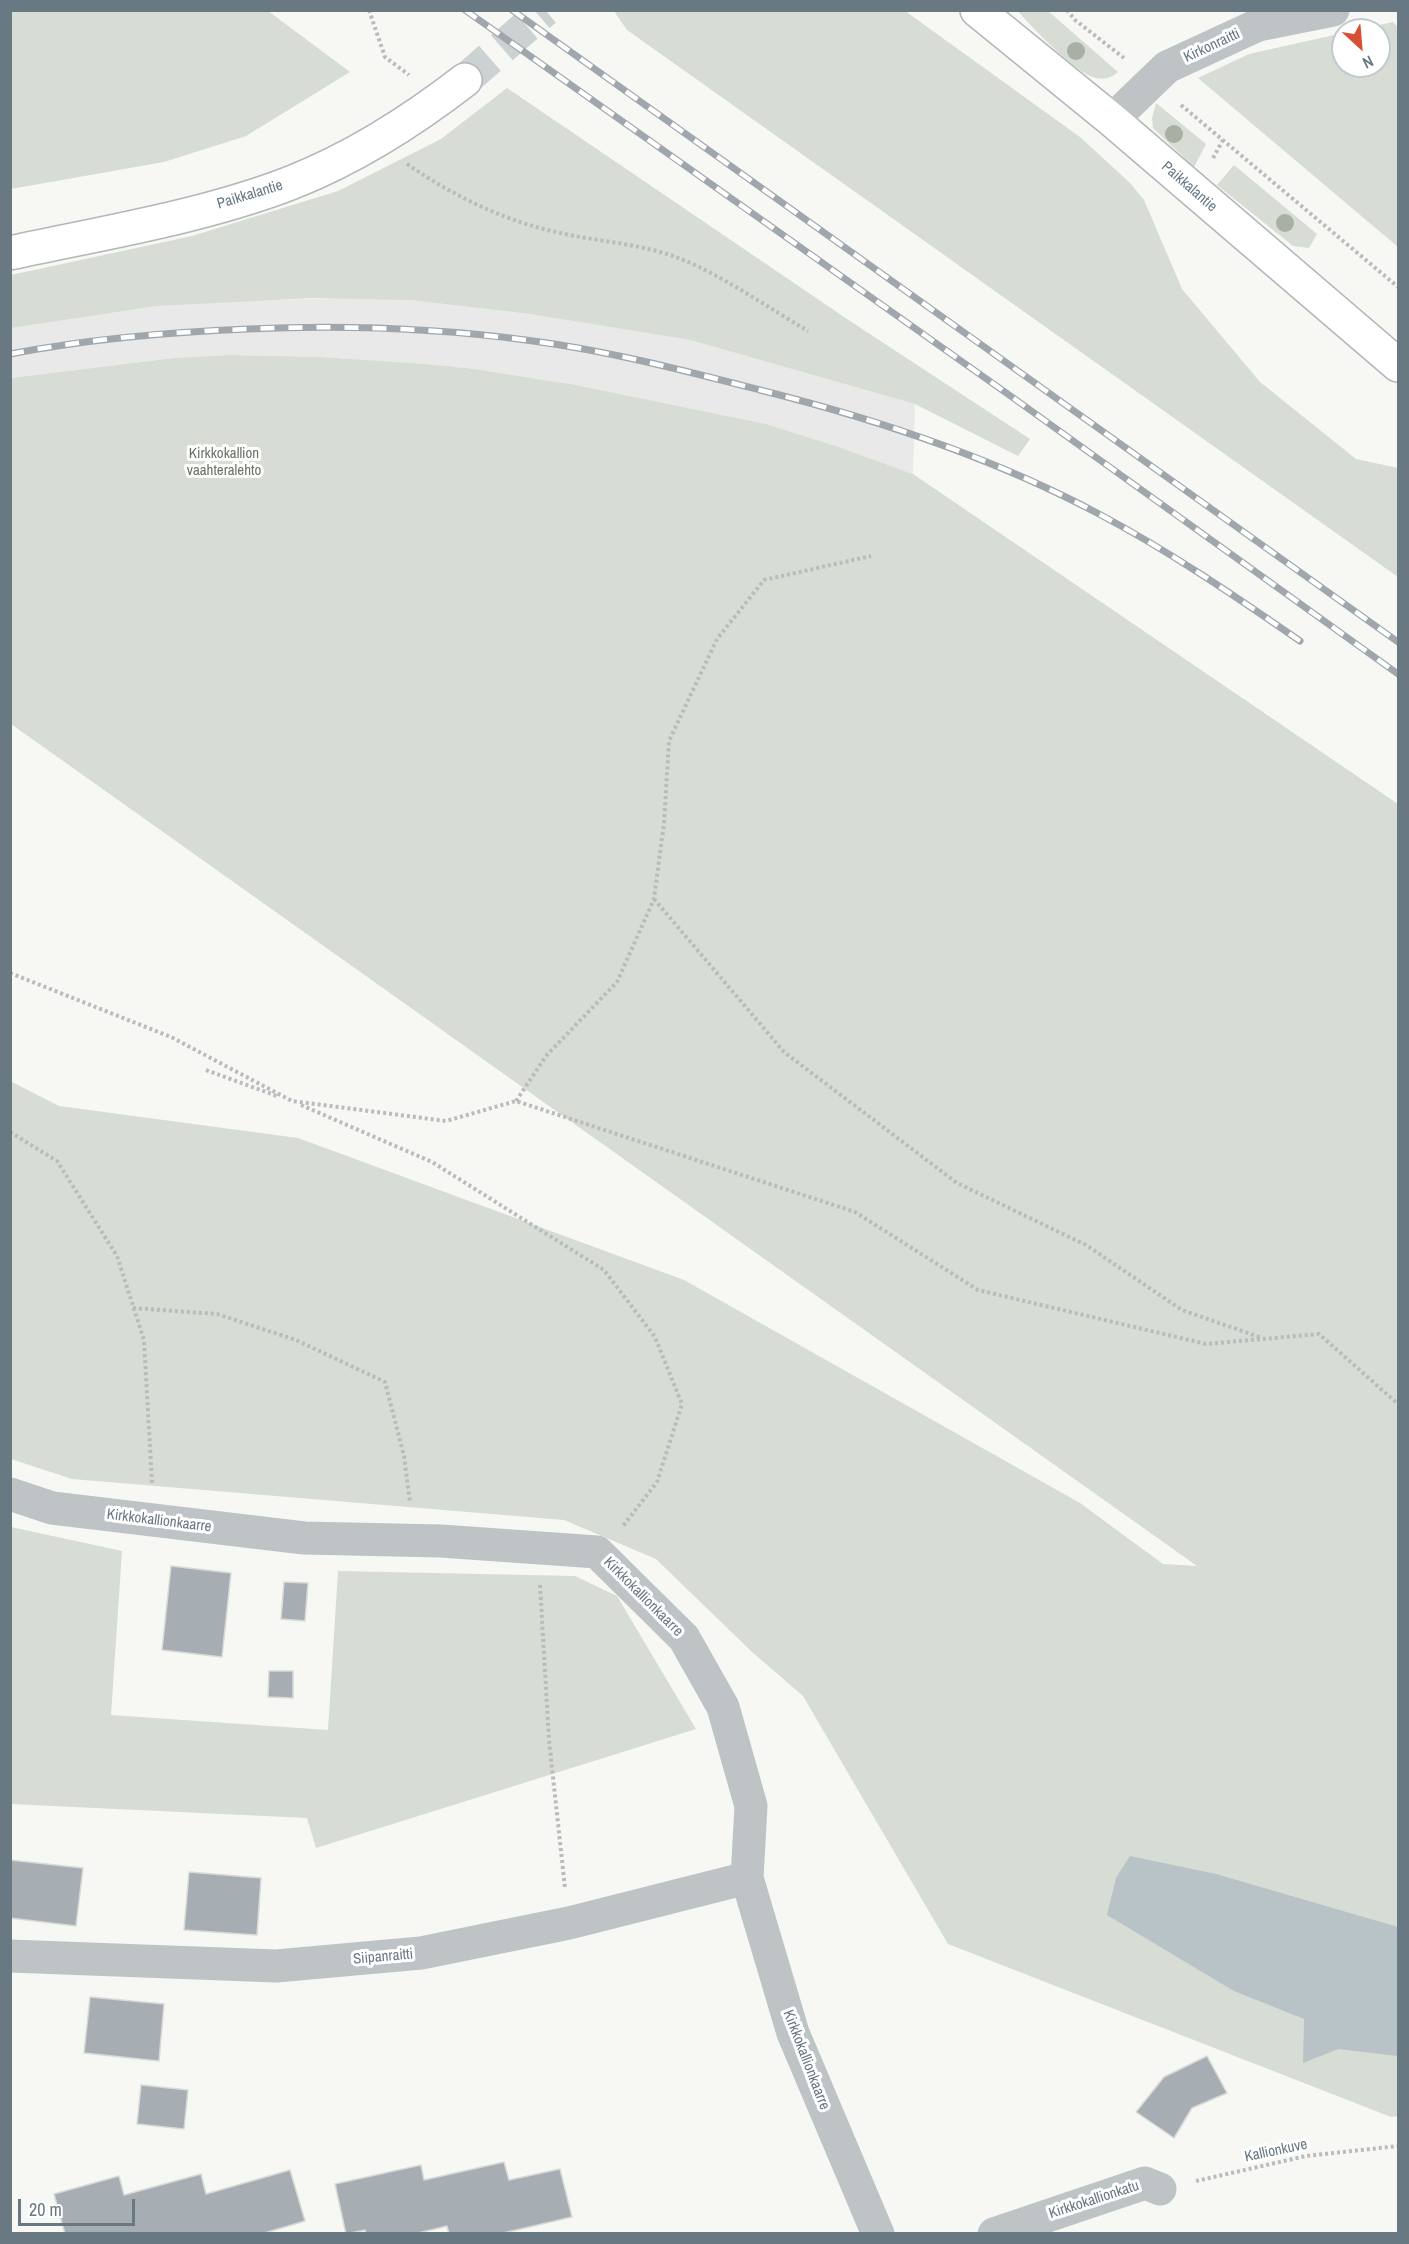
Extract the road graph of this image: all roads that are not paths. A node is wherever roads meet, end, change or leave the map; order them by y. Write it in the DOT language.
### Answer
graph roads {
  1 [pos="977,10"];
  2 [pos="1333,10"];
  3 [pos="465,80"];
  4 [pos="1112,120"];
  5 [pos="10,253"];
  6 [pos="1398,365"];
  7 [pos="10,1494"];
  8 [pos="747,1878"];
  9 [pos="10,1956"];
  10 [pos="1160,2189"];
  11 [pos="878,2234"];
  12 [pos="994,2234"];
  1 -- 4 [label="street, Paikkalantie"];
  2 -- 4 [label="street, Kirkonraitti"];
  3 -- 5 [label="street, Paikkalantie"];
  4 -- 6 [label="street, Paikkalantie"];
  7 -- 8 [label="street, Kirkkokallionkaarre"];
  8 -- 9 [label="street, Siipanraitti"];
  8 -- 11 [label="street, Kirkkokallionkaarre"];
  10 -- 12 [label="street, Kirkkokallionkatu"];
}
